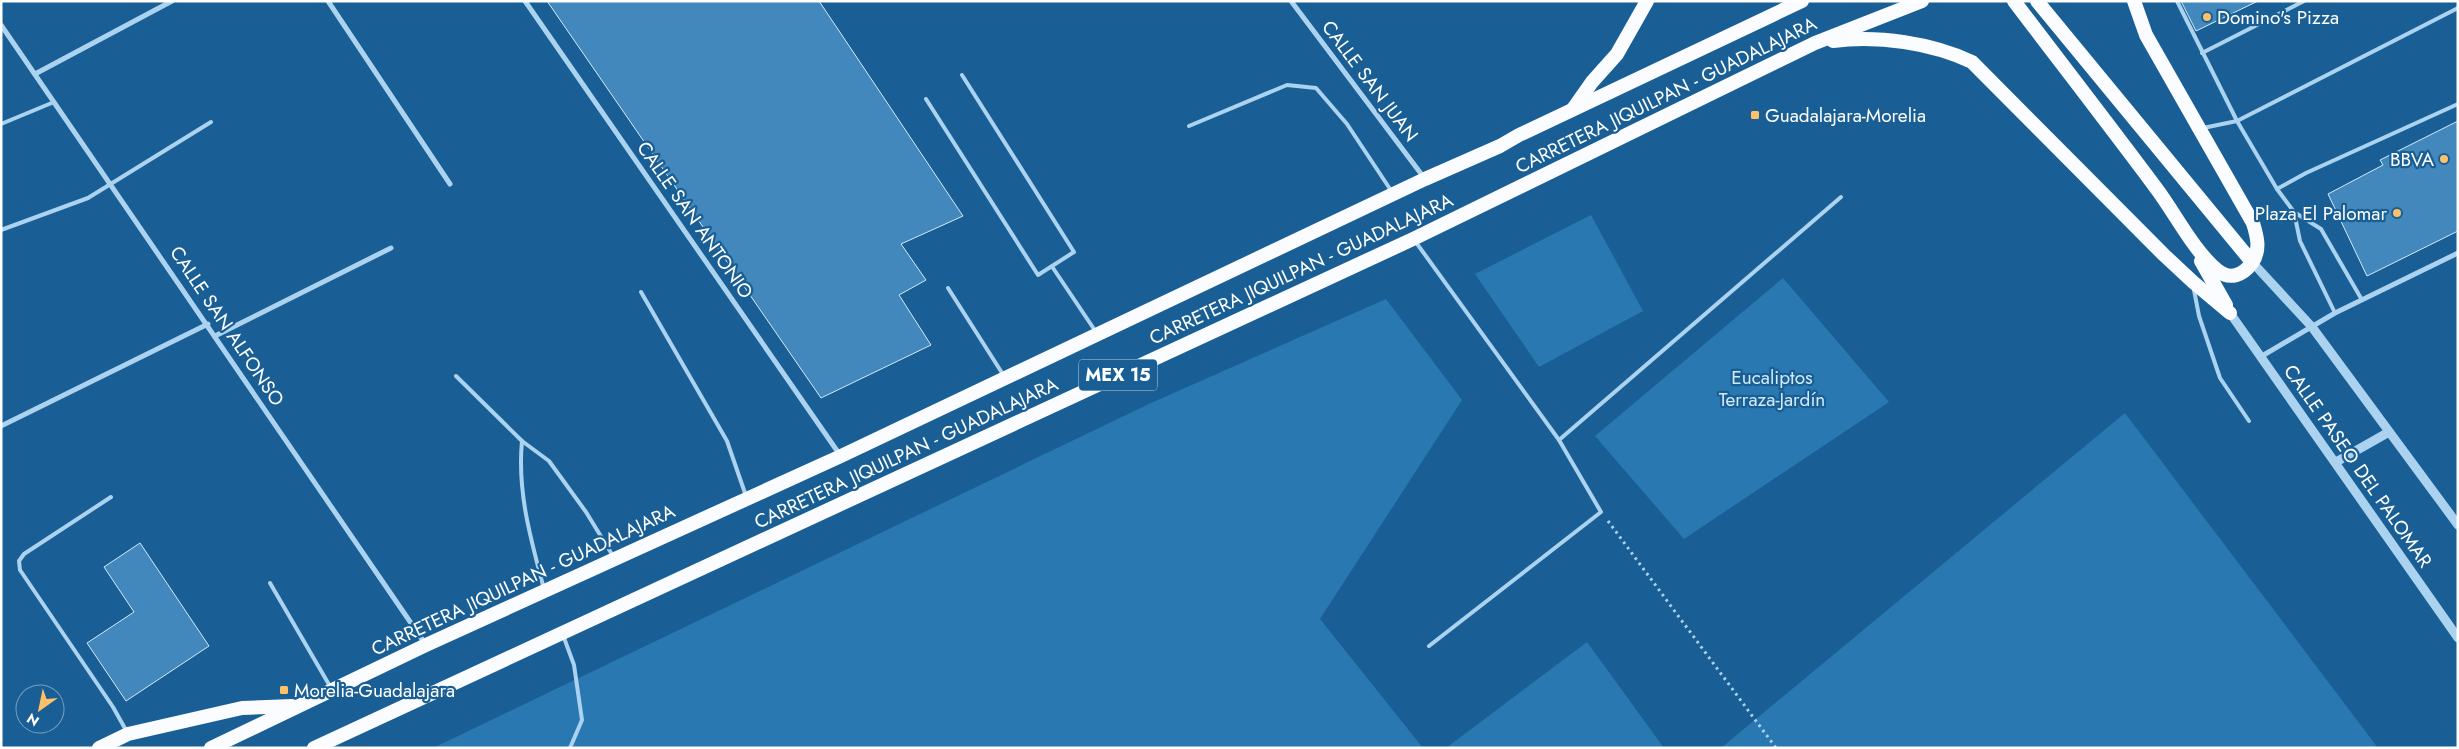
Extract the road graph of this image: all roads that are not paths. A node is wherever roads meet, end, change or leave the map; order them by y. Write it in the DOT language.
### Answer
graph roads {
  1 [pos="172,1"];
  2 [pos="328,1"];
  3 [pos="525,1"];
  4 [pos="1291,1"];
  5 [pos="1647,1"];
  6 [pos="1802,1"];
  7 [pos="1922,1"];
  8 [pos="2014,1"];
  9 [pos="2037,1"];
  10 [pos="2134,1"];
  11 [pos="2177,1"];
  12 [pos="2304,1"];
  13 [pos="2458,8"];
  14 [pos="1,25"];
  15 [pos="1815,43"];
  16 [pos="2202,53"];
  17 [pos="35,74"];
  18 [pos="962,75"];
  19 [pos="926,99"];
  20 [pos="54,102"];
  21 [pos="2458,104"];
  22 [pos="1573,110"];
  23 [pos="2237,121"];
  24 [pos="211,122"];
  25 [pos="1,124"];
  26 [pos="1188,126"];
  27 [pos="2198,128"];
  28 [pos="1425,179"];
  29 [pos="112,184"];
  30 [pos="450,184"];
  31 [pos="2278,189"];
  32 [pos="1394,194"];
  33 [pos="1841,197"];
  34 [pos="2294,212"];
  35 [pos="2175,214"];
  36 [pos="1,230"];
  37 [pos="1413,238"];
  38 [pos="390,248"];
  39 [pos="2458,253"];
  40 [pos="2252,262"];
  41 [pos="1053,268"];
  42 [pos="2193,282"];
  43 [pos="948,288"];
  44 [pos="641,292"];
  45 [pos="2362,300"];
  46 [pos="2335,312"];
  47 [pos="2230,313"];
  48 [pos="208,324"];
  49 [pos="2312,327"];
  50 [pos="1097,334"];
  51 [pos="215,336"];
  52 [pos="2262,356"];
  53 [pos="456,376"];
  54 [pos="1005,378"];
  55 [pos="2249,421"];
  56 [pos="1,426"];
  57 [pos="2389,432"];
  58 [pos="1558,440"];
  59 [pos="522,442"];
  60 [pos="841,456"];
  61 [pos="2336,462"];
  62 [pos="111,497"];
  63 [pos="747,498"];
  64 [pos="2455,515"];
  65 [pos="2458,526"];
  66 [pos="614,558"];
  67 [pos="270,583"];
  68 [pos="544,591"];
  69 [pos="562,633"];
  70 [pos="2458,638"];
  71 [pos="426,645"];
  72 [pos="1429,646"];
  73 [pos="332,690"];
  74 [pos="298,706"];
  75 [pos="128,734"];
  76 [pos="99,748"];
  77 [pos="211,748"];
  78 [pos="314,748"];
  79 [pos="570,748"];
  1 -- 17 [label="street"];
  2 -- 30 [label="street"];
  3 -- 60 [label="street, CALLE SAN ANTONIO"];
  4 -- 28 [label="street, CALLE SAN JUAN"];
  5 -- 22 [label="highway"];
  6 -- 22 [label="highway, CARRETERA JIQUILPAN - GUADALAJARA / MEX 15"];
  7 -- 15 [label="highway, CARRETERA JIQUILPAN - GUADALAJARA / MEX 15"];
  8 -- 35 [label="highway"];
  9 -- 40 [label="highway"];
  10 -- 27 [label="highway"];
  11 -- 16 [label="lane"];
  12 -- 16 [label="lane"];
  13 -- 23 [label="lane"];
  14 -- 17 [label="street, CALLE SAN ALFONSO"];
  15 -- 37 [label="highway, CARRETERA JIQUILPAN - GUADALAJARA / MEX 15"];
  15 -- 42 [label="highway"];
  16 -- 23 [label="lane"];
  17 -- 20 [label="street, CALLE SAN ALFONSO"];
  18 -- 41 [label="lane"];
  19 -- 41 [label="lane"];
  20 -- 25 [label="lane"];
  20 -- 29 [label="street, CALLE SAN ALFONSO"];
  21 -- 31 [label="lane"];
  22 -- 28 [label="highway, CARRETERA JIQUILPAN - GUADALAJARA / MEX 15"];
  23 -- 27 [label="lane"];
  23 -- 31 [label="lane"];
  24 -- 29 [label="lane"];
  26 -- 32 [label="lane"];
  27 -- 40 [label="highway"];
  28 -- 32 [label="highway, CARRETERA JIQUILPAN - GUADALAJARA / MEX 15"];
  29 -- 36 [label="lane"];
  29 -- 48 [label="street, CALLE SAN ALFONSO"];
  31 -- 34 [label="lane"];
  32 -- 50 [label="highway, CARRETERA JIQUILPAN - GUADALAJARA / MEX 15"];
  33 -- 58 [label="lane"];
  34 -- 45 [label="lane"];
  34 -- 46 [label="lane"];
  35 -- 40 [label="highway"];
  35 -- 47 [label="highway"];
  37 -- 58 [label="lane"];
  37 -- 69 [label="highway, CARRETERA JIQUILPAN - GUADALAJARA / MEX 15"];
  38 -- 51 [label="street"];
  39 -- 45 [label="street"];
  40 -- 49 [label="street"];
  41 -- 50 [label="lane"];
  42 -- 47 [label="highway"];
  42 -- 55 [label="lane"];
  43 -- 54 [label="lane"];
  44 -- 63 [label="lane"];
  45 -- 46 [label="street"];
  46 -- 49 [label="street"];
  47 -- 52 [label="street, CALLE PASEO DEL PALOMAR"];
  48 -- 51 [label="street, CALLE SAN ALFONSO"];
  48 -- 56 [label="street"];
  49 -- 52 [label="street"];
  49 -- 57 [label="street"];
  50 -- 54 [label="highway, CARRETERA JIQUILPAN - GUADALAJARA / MEX 15"];
  51 -- 71 [label="street, CALLE SAN ALFONSO"];
  52 -- 61 [label="street, CALLE PASEO DEL PALOMAR"];
  53 -- 59 [label="lane"];
  54 -- 60 [label="highway, CARRETERA JIQUILPAN - GUADALAJARA / MEX 15"];
  57 -- 61 [label="street"];
  57 -- 64 [label="street"];
  58 -- 72 [label="lane"];
  59 -- 66 [label="lane"];
  59 -- 68 [label="lane"];
  60 -- 63 [label="highway, CARRETERA JIQUILPAN - GUADALAJARA / MEX 15"];
  61 -- 70 [label="street, CALLE PASEO DEL PALOMAR"];
  62 -- 75 [label="lane"];
  63 -- 66 [label="highway, CARRETERA JIQUILPAN - GUADALAJARA / MEX 15"];
  64 -- 65 [label="street"];
  66 -- 68 [label="highway, CARRETERA JIQUILPAN - GUADALAJARA / MEX 15"];
  67 -- 73 [label="lane"];
  68 -- 71 [label="highway, CARRETERA JIQUILPAN - GUADALAJARA / MEX 15"];
  69 -- 78 [label="highway, CARRETERA JIQUILPAN - GUADALAJARA / MEX 15"];
  69 -- 79 [label="lane"];
  71 -- 73 [label="highway, CARRETERA JIQUILPAN - GUADALAJARA / MEX 15"];
  73 -- 74 [label="highway, CARRETERA JIQUILPAN - GUADALAJARA / MEX 15"];
  74 -- 75 [label="highway"];
  74 -- 77 [label="highway, CARRETERA JIQUILPAN - GUADALAJARA / MEX 15"];
  75 -- 76 [label="highway"];
}
